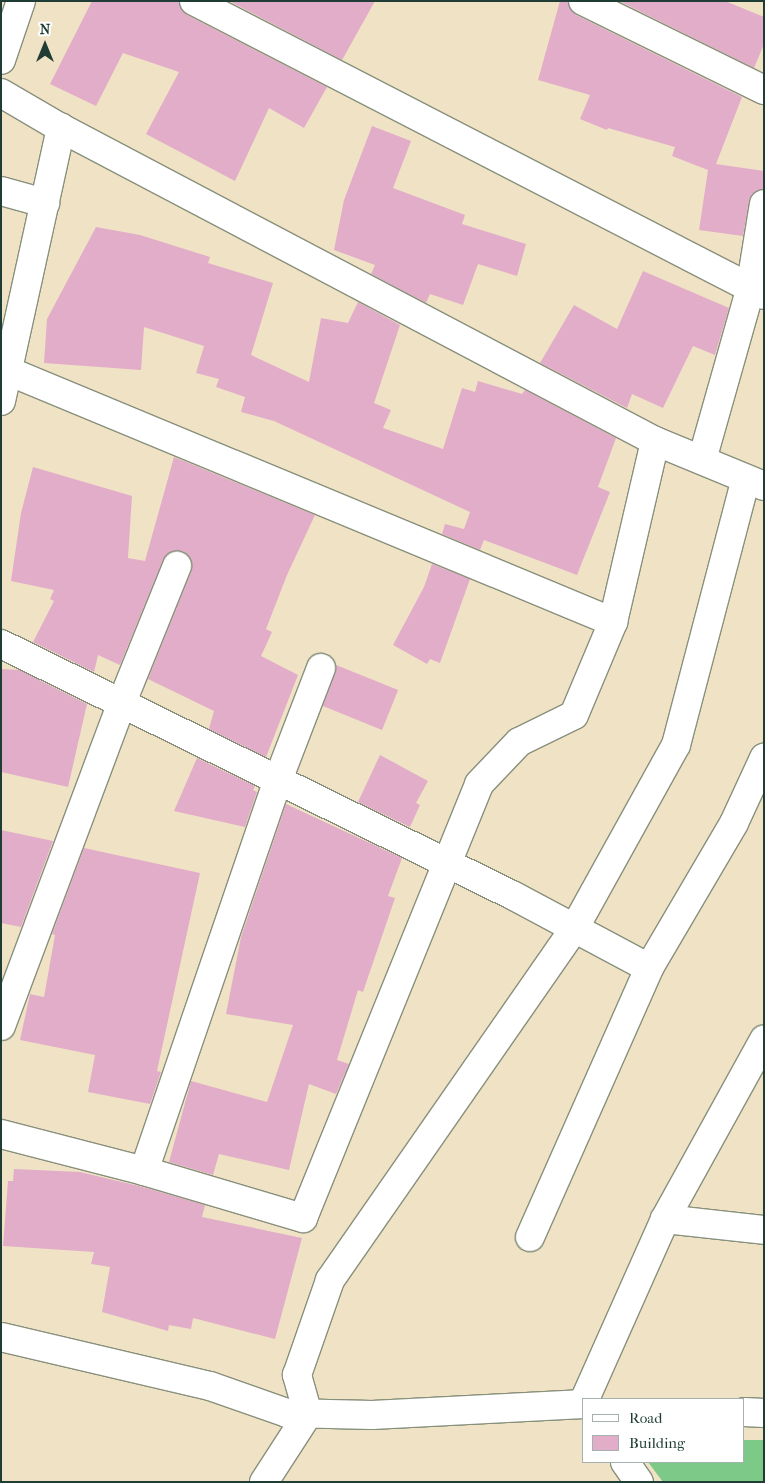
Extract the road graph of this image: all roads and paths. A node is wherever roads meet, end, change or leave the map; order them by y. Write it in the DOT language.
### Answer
graph roads {
  1 [pos="21,1"];
  2 [pos="194,1"];
  3 [pos="583,1"];
  4 [pos="1,60"];
  5 [pos="760,88"];
  6 [pos="1,93"];
  7 [pos="61,128"];
  8 [pos="1,191"];
  9 [pos="45,203"];
  10 [pos="764,204"];
  11 [pos="753,291"];
  12 [pos="5,369"];
  13 [pos="1,401"];
  14 [pos="655,440"];
  15 [pos="702,460"];
  16 [pos="755,482"];
  17 [pos="177,566"];
  18 [pos="613,622"];
  19 [pos="1,644"];
  20 [pos="321,668"];
  21 [pos="122,702"];
  22 [pos="764,758"];
  23 [pos="278,780"];
  24 [pos="444,862"];
  25 [pos="574,929"];
  26 [pos="649,968"];
  27 [pos="1,1026"];
  28 [pos="764,1040"];
  29 [pos="1,1134"];
  30 [pos="144,1171"];
  31 [pos="665,1219"];
  32 [pos="764,1230"];
  33 [pos="530,1237"];
  34 [pos="1,1337"];
  35 [pos="586,1398"];
  36 [pos="582,1403"];
  37 [pos="745,1412"];
  38 [pos="764,1413"];
  39 [pos="298,1414"];
  40 [pos="626,1463"];
  41 [pos="264,1482"];
  42 [pos="639,1482"];
  1 -- 4 [label="street"];
  2 -- 11 [label="street"];
  3 -- 5 [label="street"];
  6 -- 7 [label="street"];
  7 -- 9 [label="street"];
  7 -- 14 [label="street"];
  8 -- 9 [label="street"];
  9 -- 12 [label="street"];
  10 -- 11 [label="street"];
  11 -- 15 [label="street"];
  12 -- 13 [label="street"];
  12 -- 18 [label="street"];
  14 -- 15 [label="street"];
  14 -- 18 [label="street"];
  15 -- 16 [label="street"];
  16 -- 25 [label="street"];
  17 -- 21 [label="street"];
  18 -- 24 [label="street"];
  19 -- 21 [label="street"];
  20 -- 23 [label="street"];
  21 -- 23 [label="street"];
  21 -- 27 [label="street"];
  22 -- 26 [label="street"];
  23 -- 24 [label="street"];
  23 -- 30 [label="street"];
  24 -- 25 [label="street"];
  24 -- 30 [label="street"];
  25 -- 26 [label="street"];
  25 -- 39 [label="street"];
  26 -- 33 [label="street"];
  28 -- 31 [label="street"];
  29 -- 30 [label="street"];
  31 -- 32 [label="street"];
  31 -- 35 [label="street"];
  34 -- 39 [label="street"];
  36 -- 39 [label="street"];
  37 -- 38 [label="street"];
  39 -- 41 [label="street"];
  40 -- 42 [label="street"];
}
